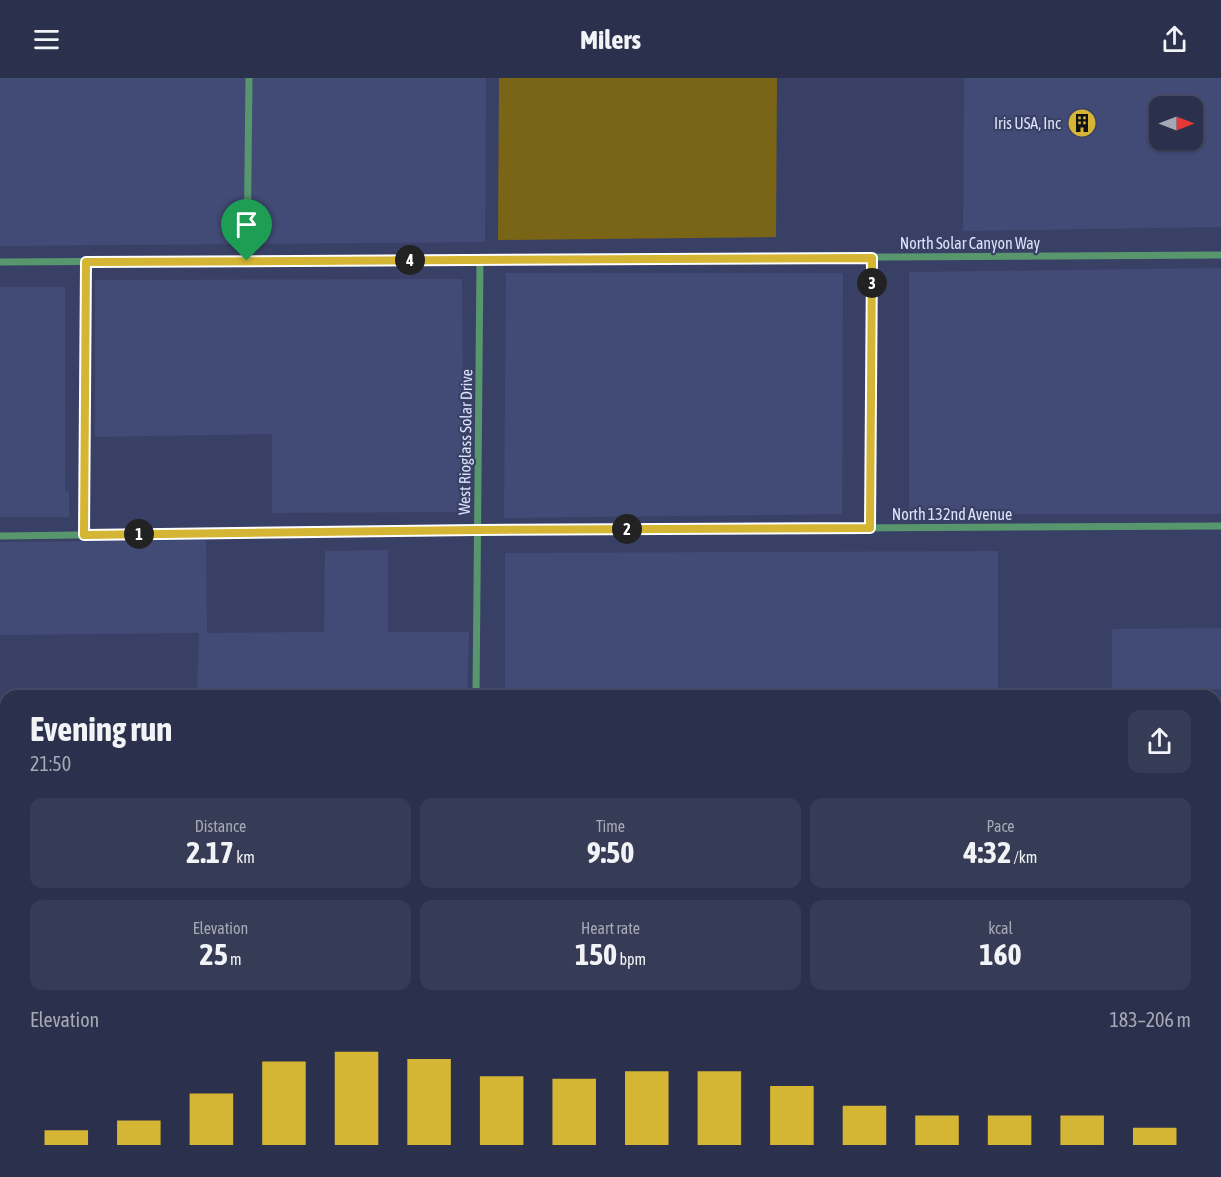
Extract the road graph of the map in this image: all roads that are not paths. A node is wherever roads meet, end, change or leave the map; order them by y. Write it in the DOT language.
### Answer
graph roads {
  1 [pos="249,78"];
  2 [pos="1221,255"];
  3 [pos="872,258"];
  4 [pos="480,260"];
  5 [pos="247,261"];
  6 [pos="0,262"];
  7 [pos="86,262"];
  8 [pos="1221,526"];
  9 [pos="870,528"];
  10 [pos="477,530"];
  11 [pos="84,535"];
  12 [pos="0,536"];
  13 [pos="476,690"];
  1 -- 5 [label="street"];
  2 -- 3 [label="street, North Solar Canyon Way"];
  3 -- 4 [label="street, North Solar Canyon Way"];
  3 -- 9 [label="street"];
  4 -- 5 [label="street, North Solar Canyon Way"];
  4 -- 10 [label="street, West Rioglass Solar Drive"];
  5 -- 7 [label="street, North Solar Canyon Way"];
  6 -- 7 [label="street, North Solar Canyon Way"];
  7 -- 11 [label="street"];
  8 -- 9 [label="street, North 132nd Avenue"];
  9 -- 10 [label="street, North 132nd Avenue"];
  10 -- 11 [label="street, North 132nd Avenue"];
  10 -- 13 [label="street, West Rioglass Solar Drive"];
  11 -- 12 [label="street, North 132nd Avenue"];
}
